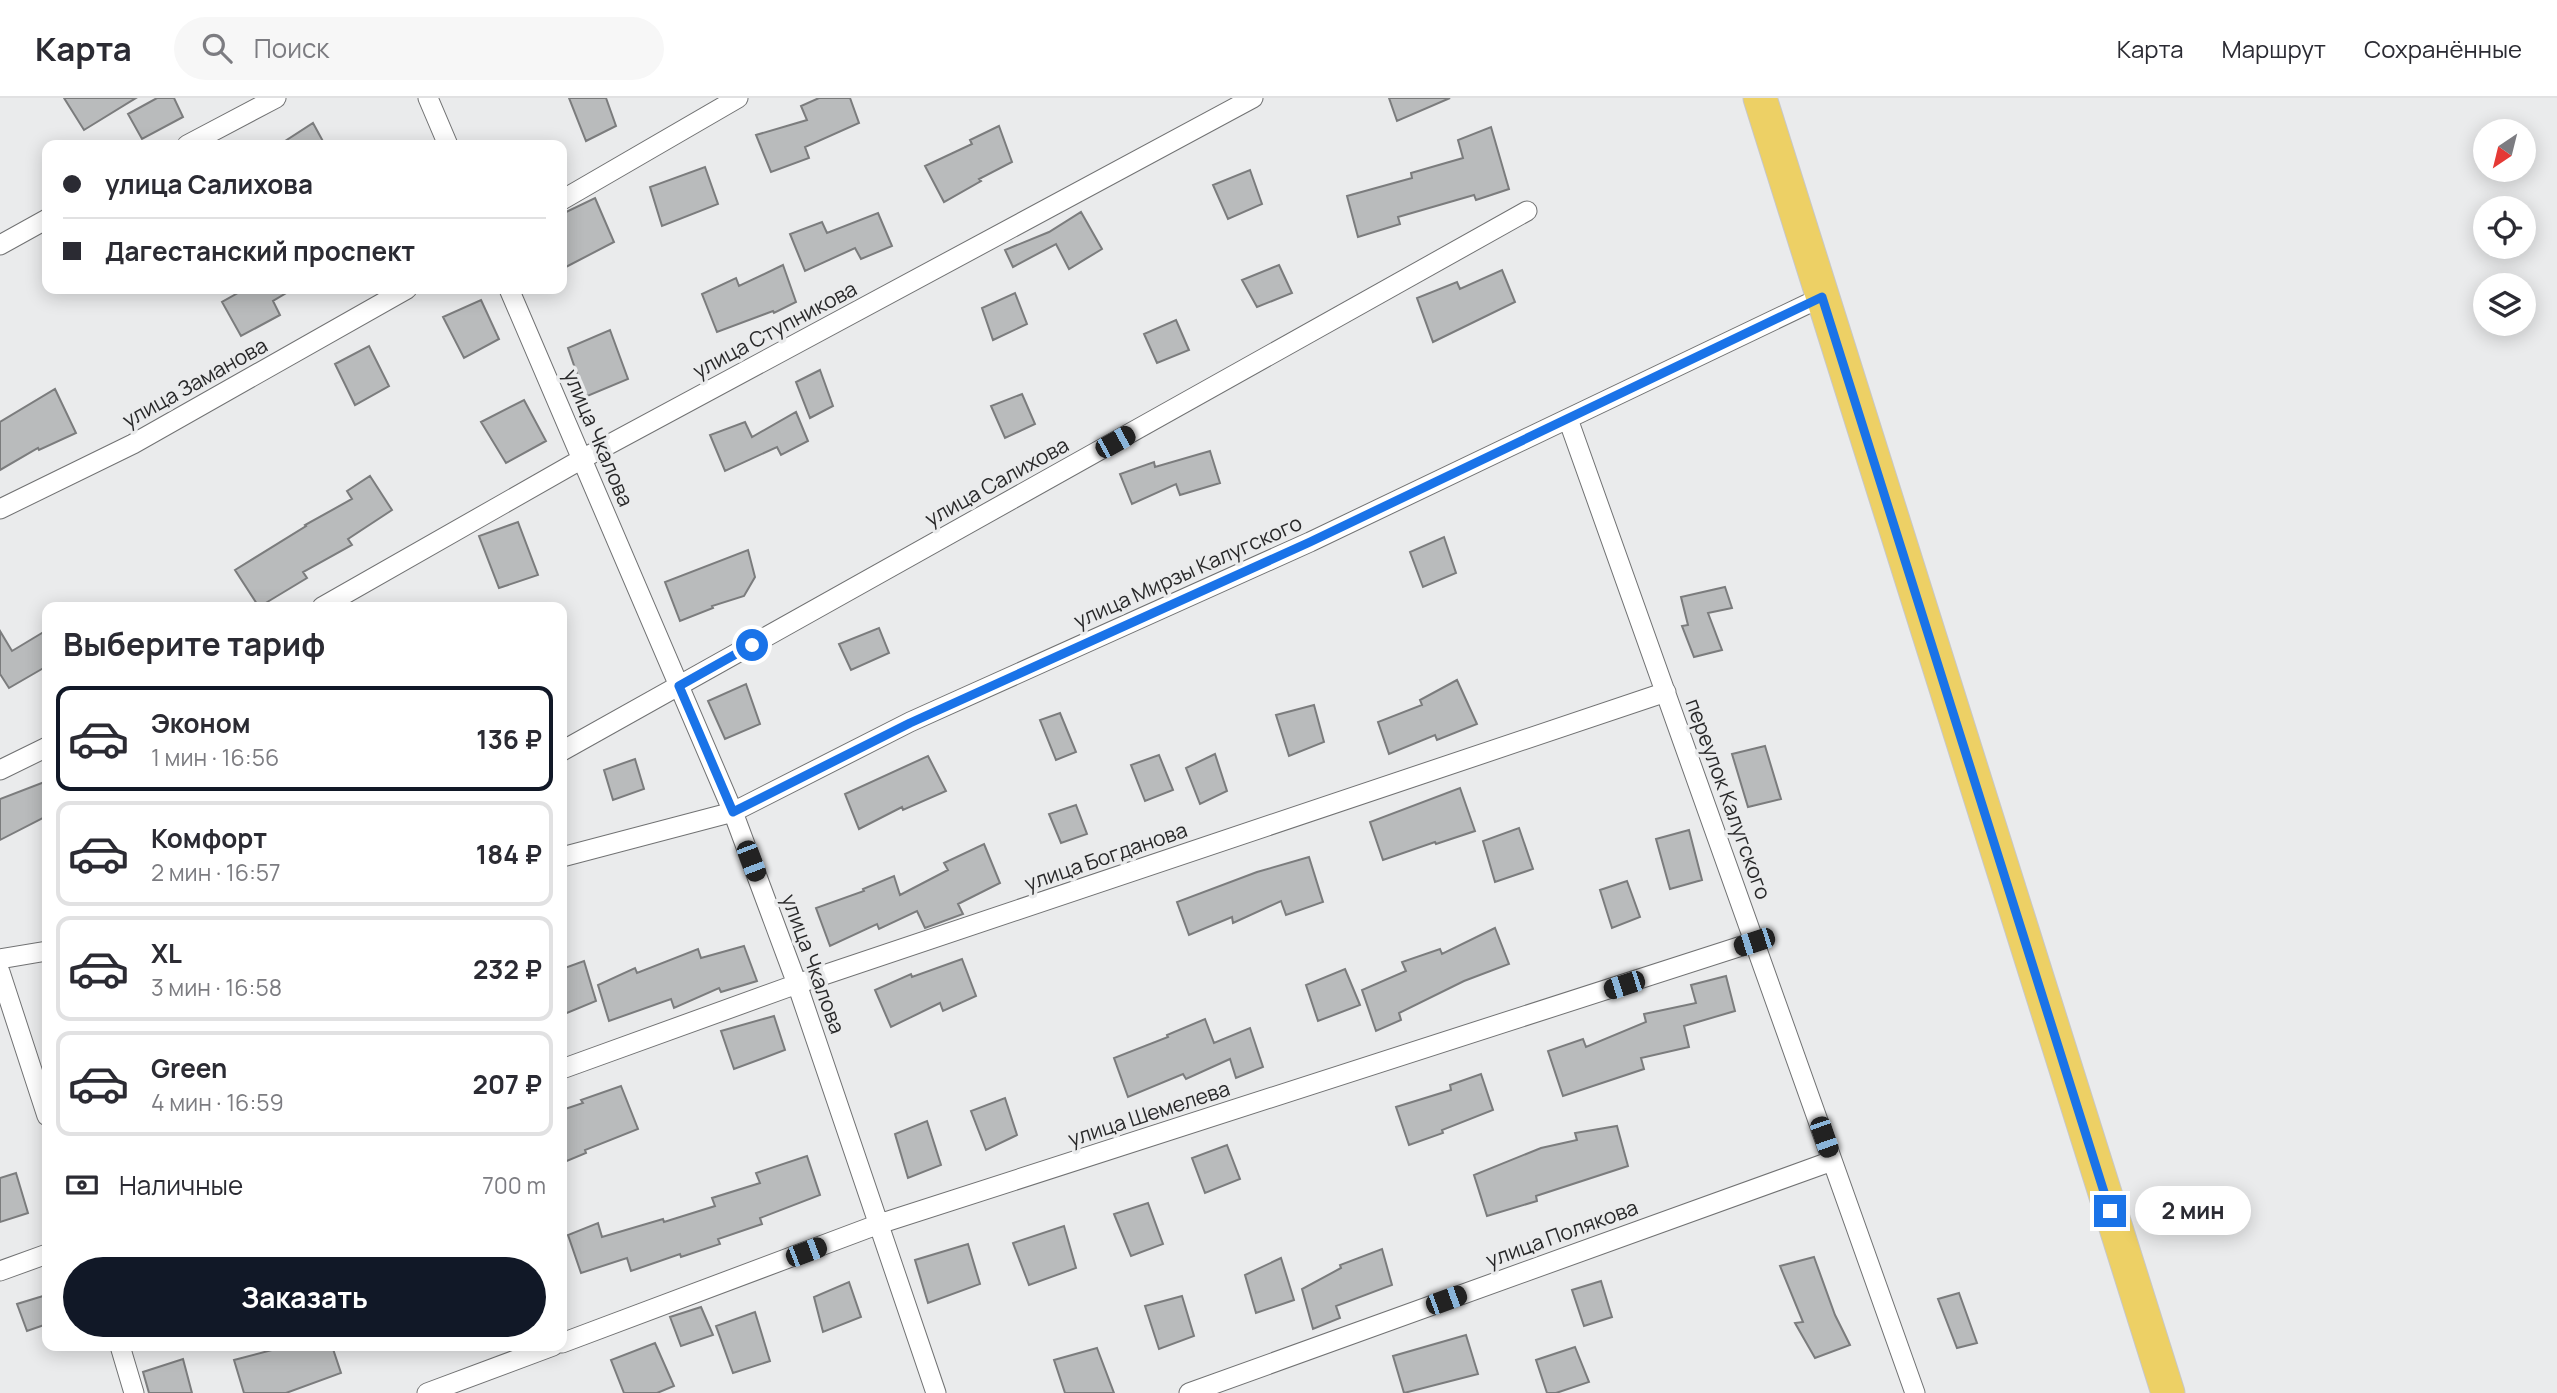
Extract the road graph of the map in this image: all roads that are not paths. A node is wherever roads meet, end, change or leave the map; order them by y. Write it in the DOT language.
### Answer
graph roads {
  1 [pos="276,98"];
  2 [pos="428,98"];
  3 [pos="738,98"];
  4 [pos="1253,98"];
  5 [pos="1760,98"];
  6 [pos="196,140"];
  7 [pos="446,140"];
  8 [pos="567,197"];
  9 [pos="1527,211"];
  10 [pos="42,222"];
  11 [pos="0,245"];
  12 [pos="398,294"];
  13 [pos="511,294"];
  14 [pos="1822,297"];
  15 [pos="1568,419"];
  16 [pos="582,459"];
  17 [pos="0,509"];
  18 [pos="331,602"];
  19 [pos="679,686"];
  20 [pos="1666,692"];
  21 [pos="567,748"];
  22 [pos="42,749"];
  23 [pos="0,770"];
  24 [pos="733,812"];
  25 [pos="567,856"];
  26 [pos="1754,942"];
  27 [pos="42,952"];
  28 [pos="0,959"];
  29 [pos="0,972"];
  30 [pos="797,984"];
  31 [pos="567,1067"];
  32 [pos="42,1101"];
  33 [pos="1832,1161"];
  34 [pos="878,1224"];
  35 [pos="42,1256"];
  36 [pos="0,1271"];
  37 [pos="567,1341"];
  38 [pos="121,1351"];
  39 [pos="540,1351"];
  40 [pos="134,1393"];
  41 [pos="427,1393"];
  42 [pos="936,1393"];
  43 [pos="1189,1393"];
  44 [pos="1914,1393"];
  45 [pos="2168,1393"];
  1 -- 6 [label="street"];
  2 -- 7 [label="street"];
  3 -- 8 [label="street"];
  4 -- 16 [label="street, улица Ступникова"];
  5 -- 14 [label="highway"];
  9 -- 19 [label="street, улица Салихова"];
  10 -- 11 [label="street"];
  12 -- 17 [label="street, улица Заманова"];
  13 -- 16 [label="street, улица Чкалова"];
  14 -- 15 [label="street, улица Мирзы Калугского"];
  14 -- 45 [label="highway"];
  15 -- 20 [label="street, переулок Калугского"];
  15 -- 24 [label="street, улица Мирзы Калугского"];
  16 -- 18 [label="street, улица Ступникова"];
  16 -- 19 [label="street, улица Чкалова"];
  19 -- 21 [label="street, улица Салихова"];
  19 -- 24 [label="street, улица Чкалова"];
  20 -- 26 [label="street, переулок Калугского"];
  20 -- 30 [label="street, улица Богданова"];
  22 -- 23 [label="street"];
  24 -- 25 [label="street, улица Мирзы Калугского"];
  24 -- 30 [label="street, улица Чкалова"];
  26 -- 33 [label="street, переулок Калугского"];
  26 -- 34 [label="street, улица Шемелева"];
  27 -- 28 [label="street"];
  29 -- 32 [label="street"];
  30 -- 31 [label="street, улица Богданова"];
  30 -- 34 [label="street, улица Чкалова"];
  33 -- 43 [label="street, улица Полякова"];
  33 -- 44 [label="street, переулок Калугского"];
  34 -- 37 [label="street, улица Шемелева"];
  34 -- 42 [label="street, улица Чкалова"];
  35 -- 36 [label="street"];
  38 -- 40 [label="street"];
  39 -- 41 [label="street"];
}
